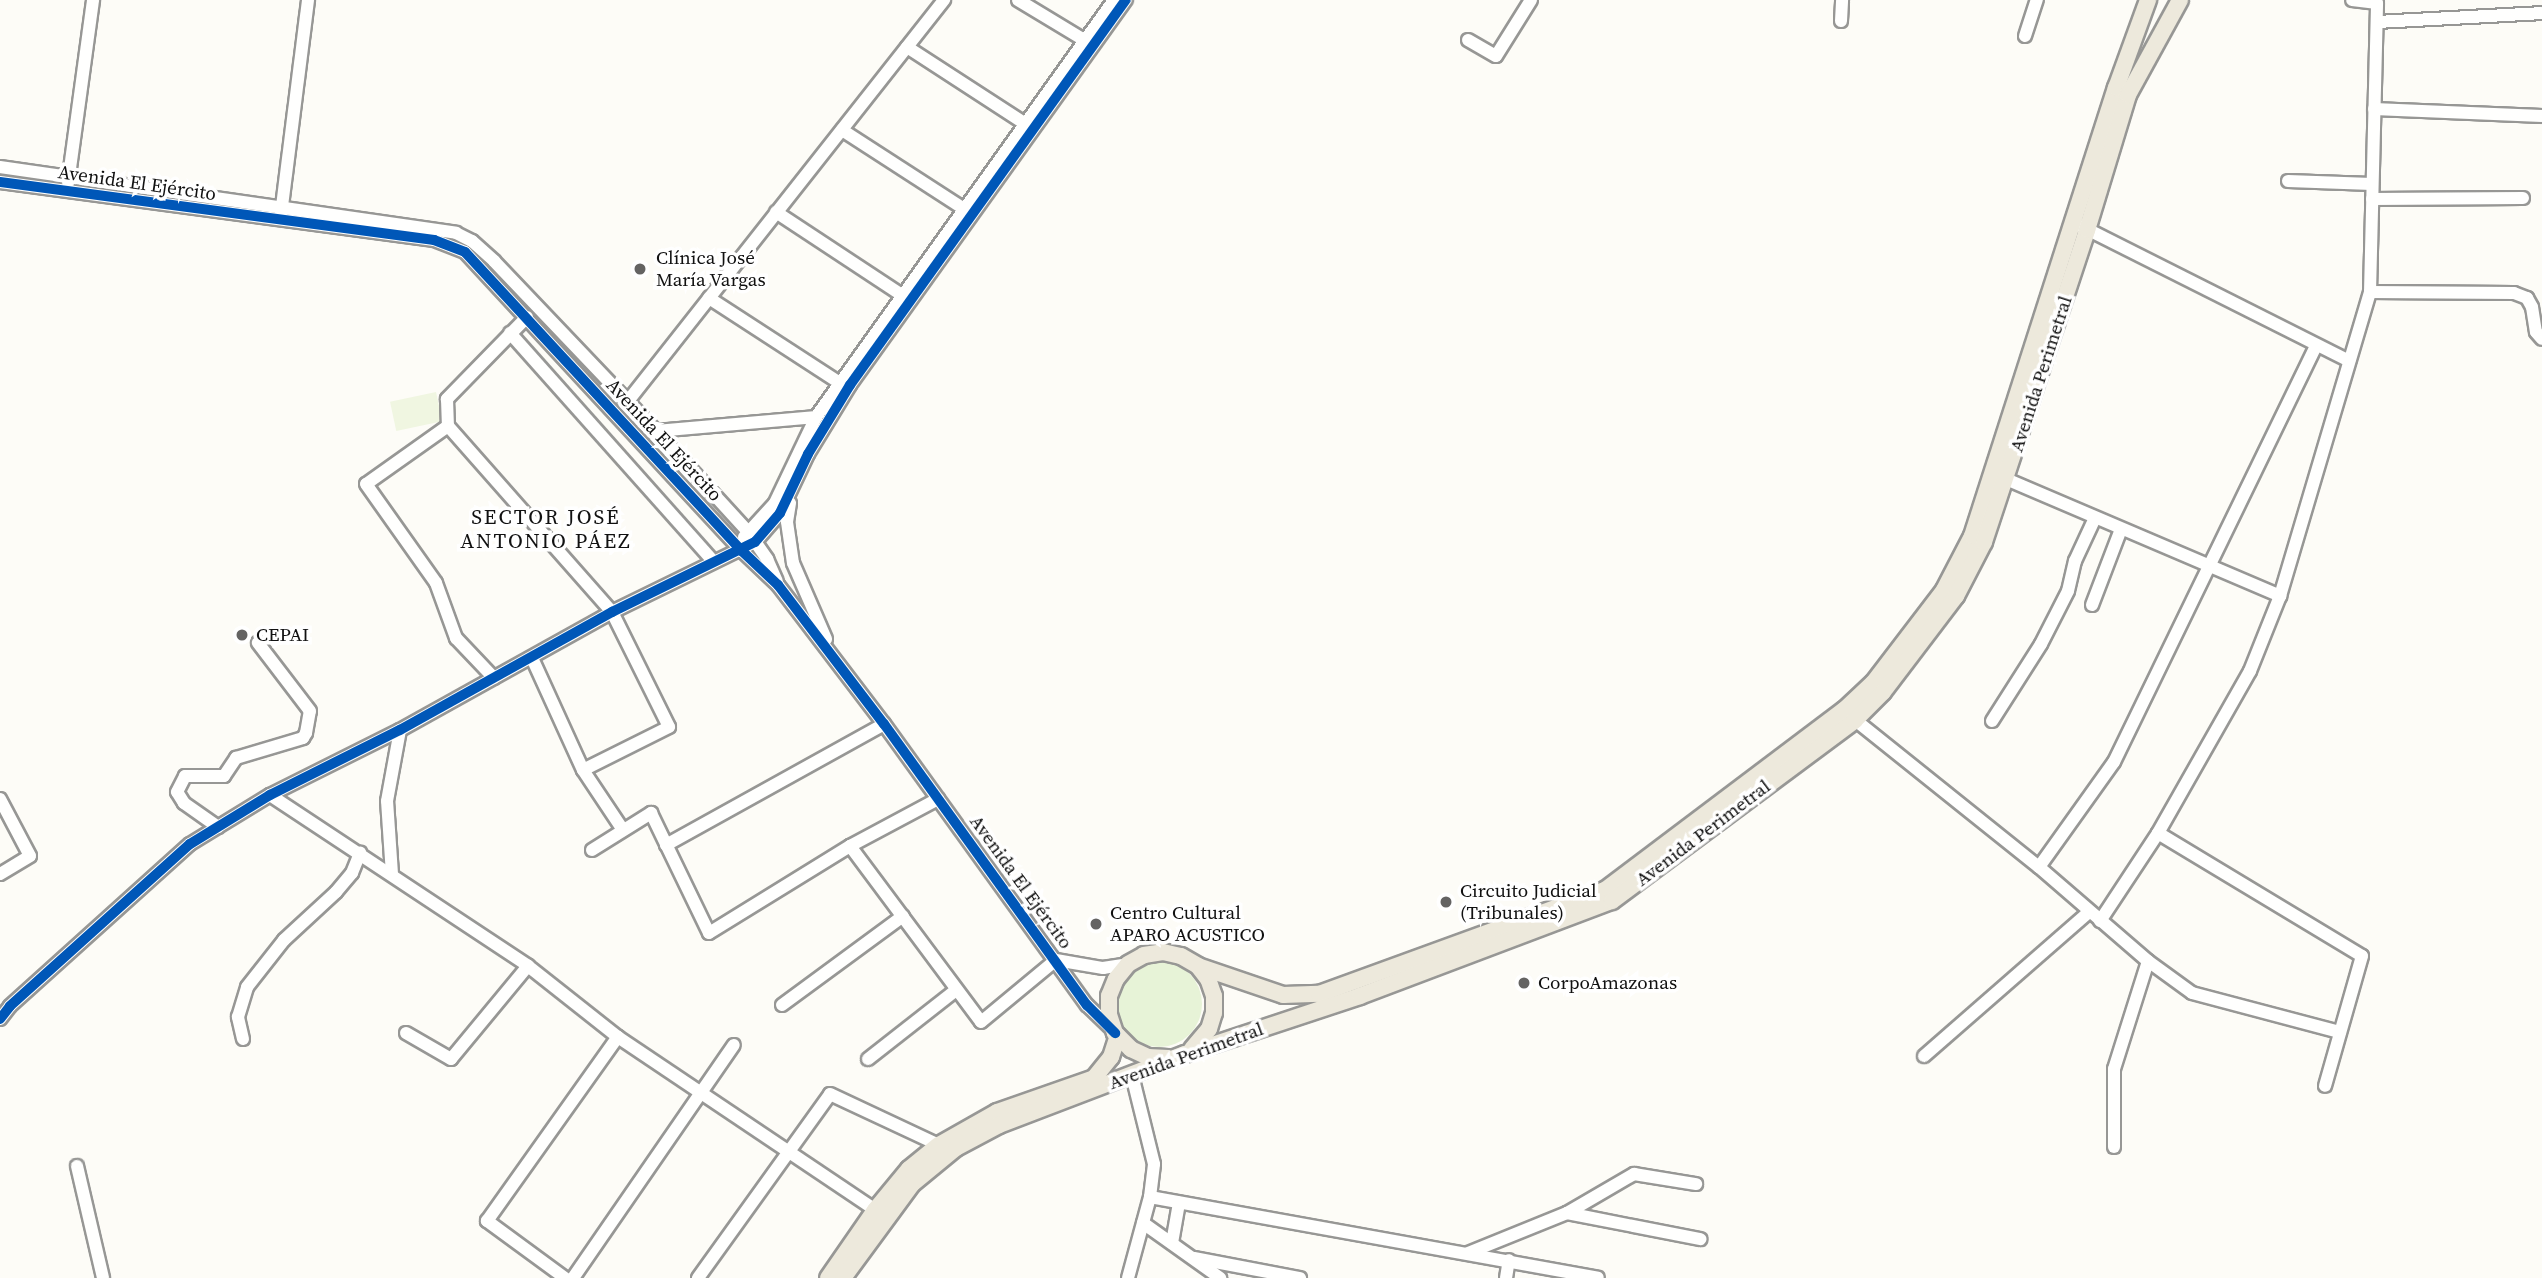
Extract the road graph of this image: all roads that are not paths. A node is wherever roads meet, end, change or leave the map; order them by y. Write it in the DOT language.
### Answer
graph roads {
  1 [pos="93,0"];
  2 [pos="308,0"];
  3 [pos="944,0"];
  4 [pos="1018,0"];
  5 [pos="1114,0"];
  6 [pos="1126,0"];
  7 [pos="1531,0"];
  8 [pos="1842,0"];
  9 [pos="2037,0"];
  10 [pos="2148,0"];
  11 [pos="2180,0"];
  12 [pos="2352,0"];
  13 [pos="2542,13"];
  14 [pos="1840,21"];
  15 [pos="2377,22"];
  16 [pos="2025,36"];
  17 [pos="1468,40"];
  18 [pos="1086,41"];
  19 [pos="907,47"];
  20 [pos="2374,109"];
  21 [pos="2542,116"];
  22 [pos="1027,125"];
  23 [pos="842,130"];
  24 [pos="0,167"];
  25 [pos="69,177"];
  26 [pos="2288,181"];
  27 [pos="0,182"];
  28 [pos="2372,184"];
  29 [pos="67,191"];
  30 [pos="2523,198"];
  31 [pos="2372,199"];
  32 [pos="282,206"];
  33 [pos="964,209"];
  34 [pos="776,212"];
  35 [pos="281,221"];
  36 [pos="2081,226"];
  37 [pos="2370,292"];
  38 [pos="902,295"];
  39 [pos="709,298"];
  40 [pos="527,317"];
  41 [pos="510,334"];
  42 [pos="2542,339"];
  43 [pos="2316,346"];
  44 [pos="2349,361"];
  45 [pos="840,383"];
  46 [pos="628,401"];
  47 [pos="816,417"];
  48 [pos="448,426"];
  49 [pos="656,431"];
  50 [pos="1999,476"];
  51 [pos="794,488"];
  52 [pos="2095,518"];
  53 [pos="2121,529"];
  54 [pos="752,537"];
  55 [pos="739,547"];
  56 [pos="713,561"];
  57 [pos="2209,566"];
  58 [pos="778,585"];
  59 [pos="2280,596"];
  60 [pos="2092,605"];
  61 [pos="612,612"];
  62 [pos="258,643"];
  63 [pos="835,658"];
  64 [pos="532,659"];
  65 [pos="494,678"];
  66 [pos="1849,716"];
  67 [pos="1992,720"];
  68 [pos="884,724"];
  69 [pos="400,730"];
  70 [pos="583,770"];
  71 [pos="270,796"];
  72 [pos="0,799"];
  73 [pos="938,799"];
  74 [pos="218,827"];
  75 [pos="623,830"];
  76 [pos="2158,833"];
  77 [pos="666,845"];
  78 [pos="850,846"];
  79 [pos="592,850"];
  80 [pos="360,853"];
  81 [pos="2039,867"];
  82 [pos="0,874"];
  83 [pos="392,874"];
  84 [pos="2089,912"];
  85 [pos="903,916"];
  86 [pos="2100,921"];
  87 [pos="1056,960"];
  88 [pos="2148,961"];
  89 [pos="1128,964"];
  90 [pos="528,966"];
  91 [pos="1198,966"];
  92 [pos="956,990"];
  93 [pos="782,1005"];
  94 [pos="0,1019"];
  95 [pos="406,1032"];
  96 [pos="2340,1032"];
  97 [pos="1117,1034"];
  98 [pos="618,1037"];
  99 [pos="243,1039"];
  100 [pos="734,1045"];
  101 [pos="1185,1054"];
  102 [pos="1924,1056"];
  103 [pos="868,1059"];
  104 [pos="1132,1075"];
  105 [pos="2325,1086"];
  106 [pos="702,1095"];
  107 [pos="939,1145"];
  108 [pos="2113,1147"];
  109 [pos="789,1151"];
  110 [pos="77,1166"];
  111 [pos="1696,1184"];
  112 [pos="1150,1197"];
  113 [pos="1179,1203"];
  114 [pos="875,1210"];
  115 [pos="1567,1213"];
  116 [pos="1143,1223"];
  117 [pos="1700,1240"];
  118 [pos="1172,1242"];
  119 [pos="1467,1253"];
  120 [pos="1194,1258"];
  121 [pos="1509,1260"];
  122 [pos="103,1278"];
  123 [pos="565,1278"];
  124 [pos="573,1278"];
  125 [pos="698,1278"];
  126 [pos="828,1278"];
  127 [pos="843,1278"];
  128 [pos="1128,1278"];
  129 [pos="1220,1278"];
  130 [pos="1300,1278"];
  131 [pos="1506,1278"];
  132 [pos="1598,1278"];
  1 -- 25 [label="street"];
  2 -- 32 [label="street"];
  3 -- 19 [label="street"];
  4 -- 18 [label="street"];
  5 -- 18 [label="street"];
  6 -- 51 [label="street"];
  7 -- 17 [label="street"];
  8 -- 14 [label="street"];
  9 -- 16 [label="street"];
  10 -- 36 [label="main road, Avenida Perimetral"];
  11 -- 36 [label="main road, Avenida Perimetral"];
  12 -- 15 [label="street"];
  13 -- 15 [label="street"];
  15 -- 20 [label="street"];
  18 -- 22 [label="street"];
  19 -- 22 [label="street"];
  19 -- 23 [label="street"];
  20 -- 21 [label="street"];
  20 -- 28 [label="street"];
  22 -- 33 [label="street"];
  23 -- 33 [label="street"];
  23 -- 34 [label="street"];
  24 -- 25 [label="street, Avenida El Ejército"];
  25 -- 29 [label="street"];
  25 -- 32 [label="street, Avenida El Ejército"];
  26 -- 28 [label="street"];
  27 -- 29 [label="street, Avenida El Ejército"];
  28 -- 31 [label="street"];
  29 -- 35 [label="street, Avenida El Ejército"];
  30 -- 31 [label="street"];
  31 -- 37 [label="street"];
  32 -- 35 [label="street"];
  32 -- 46 [label="street, Avenida El Ejército"];
  33 -- 38 [label="street"];
  34 -- 38 [label="street"];
  34 -- 39 [label="street"];
  35 -- 40 [label="street, Avenida El Ejército"];
  36 -- 43 [label="street"];
  36 -- 50 [label="main road, Avenida Perimetral"];
  37 -- 42 [label="street"];
  37 -- 44 [label="street"];
  38 -- 45 [label="street"];
  39 -- 45 [label="street"];
  39 -- 46 [label="street"];
  40 -- 41 [label="street"];
  40 -- 55 [label="street, Avenida El Ejército"];
  41 -- 48 [label="street"];
  41 -- 56 [label="street"];
  43 -- 44 [label="street"];
  43 -- 57 [label="street"];
  44 -- 59 [label="street"];
  45 -- 47 [label="street"];
  46 -- 49 [label="street, Avenida El Ejército"];
  47 -- 49 [label="street"];
  47 -- 54 [label="street"];
  48 -- 61 [label="street"];
  48 -- 65 [label="street"];
  49 -- 54 [label="street, Avenida El Ejército"];
  50 -- 52 [label="street"];
  50 -- 66 [label="main road, Avenida Perimetral"];
  51 -- 54 [label="street"];
  51 -- 63 [label="street"];
  52 -- 53 [label="street"];
  52 -- 67 [label="street"];
  53 -- 57 [label="street"];
  53 -- 60 [label="street"];
  54 -- 55 [label="street"];
  54 -- 58 [label="street, Avenida El Ejército"];
  55 -- 56 [label="street"];
  55 -- 58 [label="street, Avenida El Ejército"];
  56 -- 61 [label="street"];
  57 -- 59 [label="street"];
  57 -- 81 [label="street"];
  58 -- 63 [label="street, Avenida El Ejército"];
  59 -- 76 [label="street"];
  61 -- 64 [label="street"];
  61 -- 70 [label="street"];
  62 -- 74 [label="street"];
  63 -- 68 [label="street, Avenida El Ejército"];
  64 -- 65 [label="street"];
  64 -- 70 [label="street"];
  65 -- 69 [label="street"];
  66 -- 81 [label="street"];
  66 -- 91 [label="main road, Avenida Perimetral"];
  66 -- 101 [label="main road, Avenida Perimetral"];
  68 -- 73 [label="street, Avenida El Ejército"];
  68 -- 77 [label="street"];
  69 -- 71 [label="street"];
  69 -- 83 [label="street"];
  70 -- 75 [label="street"];
  71 -- 74 [label="street"];
  71 -- 80 [label="street"];
  72 -- 82 [label="street"];
  73 -- 78 [label="street"];
  73 -- 87 [label="street, Avenida El Ejército"];
  74 -- 94 [label="street"];
  75 -- 77 [label="street"];
  75 -- 79 [label="street"];
  76 -- 86 [label="street"];
  76 -- 96 [label="street"];
  77 -- 78 [label="street"];
  78 -- 85 [label="street"];
  80 -- 83 [label="street"];
  80 -- 99 [label="street"];
  81 -- 84 [label="street"];
  83 -- 90 [label="street"];
  84 -- 86 [label="street"];
  84 -- 102 [label="street"];
  85 -- 92 [label="street"];
  85 -- 93 [label="street"];
  86 -- 88 [label="street"];
  87 -- 89 [label="street, Avenida El Ejército"];
  87 -- 92 [label="street"];
  87 -- 97 [label="street, Avenida El Ejército"];
  88 -- 96 [label="street"];
  88 -- 108 [label="street"];
  89 -- 91 [label="main road"];
  89 -- 97 [label="main road"];
  90 -- 95 [label="street"];
  90 -- 98 [label="street"];
  91 -- 101 [label="main road"];
  92 -- 103 [label="street"];
  96 -- 105 [label="street"];
  97 -- 101 [label="main road"];
  97 -- 107 [label="main road, Avenida Perimetral"];
  98 -- 106 [label="street"];
  98 -- 123 [label="street"];
  100 -- 106 [label="street"];
  101 -- 104 [label="main road, Avenida Perimetral"];
  104 -- 112 [label="street"];
  104 -- 127 [label="main road, Avenida Perimetral"];
  106 -- 109 [label="street"];
  106 -- 124 [label="street"];
  107 -- 109 [label="street"];
  107 -- 114 [label="main road, Avenida Perimetral"];
  109 -- 114 [label="street"];
  109 -- 125 [label="street"];
  110 -- 122 [label="street"];
  111 -- 115 [label="street"];
  112 -- 113 [label="street"];
  112 -- 116 [label="street"];
  113 -- 118 [label="street"];
  113 -- 119 [label="street"];
  114 -- 126 [label="main road, Avenida Perimetral"];
  115 -- 117 [label="street"];
  115 -- 119 [label="street"];
  116 -- 118 [label="street"];
  116 -- 128 [label="street"];
  118 -- 120 [label="street"];
  119 -- 121 [label="street"];
  120 -- 129 [label="street"];
  120 -- 130 [label="street"];
  121 -- 131 [label="street"];
  121 -- 132 [label="street"];
}
